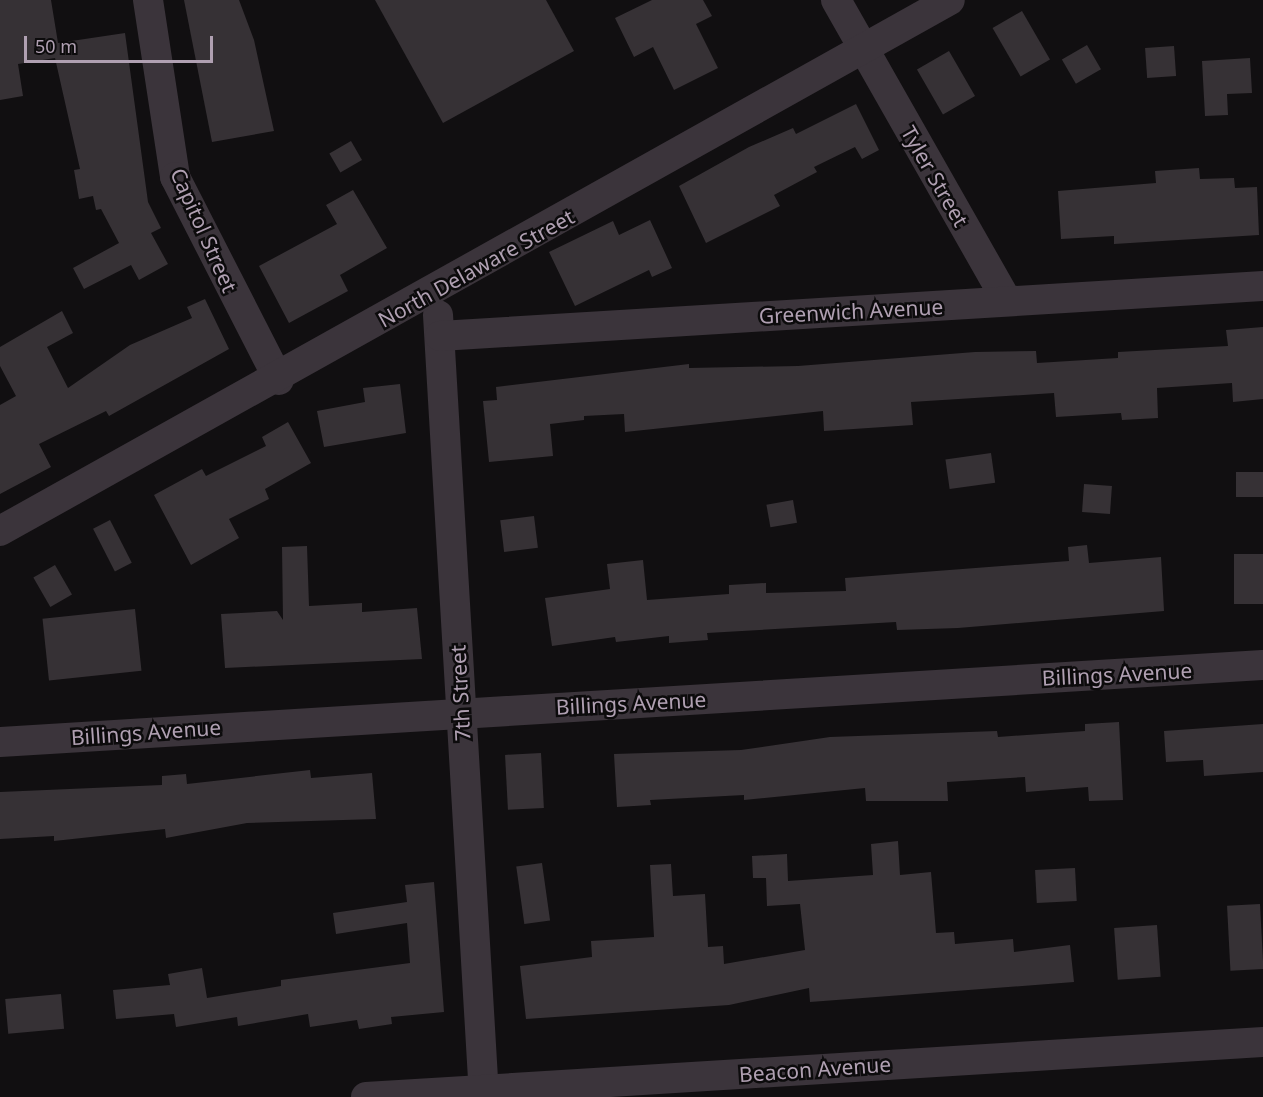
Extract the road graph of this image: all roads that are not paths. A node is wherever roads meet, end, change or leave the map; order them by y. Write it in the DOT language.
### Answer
graph roads {
  1 [pos="148,0"];
  2 [pos="836,0"];
  3 [pos="950,0"];
  4 [pos="864,50"];
  5 [pos="1263,286"];
  6 [pos="437,290"];
  7 [pos="1007,301"];
  8 [pos="440,336"];
  9 [pos="279,380"];
  10 [pos="0,531"];
  11 [pos="1263,665"];
  12 [pos="461,713"];
  13 [pos="0,742"];
  14 [pos="1263,1042"];
  15 [pos="484,1093"];
  16 [pos="366,1097"];
  1 -- 9 [label="street, Capitol Street"];
  2 -- 4 [label="street, Tyler Street"];
  3 -- 4 [label="street, North Delaware Street"];
  4 -- 6 [label="street, North Delaware Street"];
  4 -- 7 [label="street, Tyler Street"];
  5 -- 7 [label="street, Greenwich Avenue"];
  6 -- 8 [label="street, 7th Street"];
  6 -- 9 [label="street, North Delaware Street"];
  7 -- 8 [label="street, Greenwich Avenue"];
  8 -- 12 [label="street, 7th Street"];
  9 -- 10 [label="street, North Delaware Street"];
  11 -- 12 [label="street, Billings Avenue"];
  12 -- 13 [label="street, Billings Avenue"];
  12 -- 15 [label="street, 7th Street"];
  14 -- 15 [label="street, Beacon Avenue"];
  15 -- 16 [label="street, Beacon Avenue"];
}
